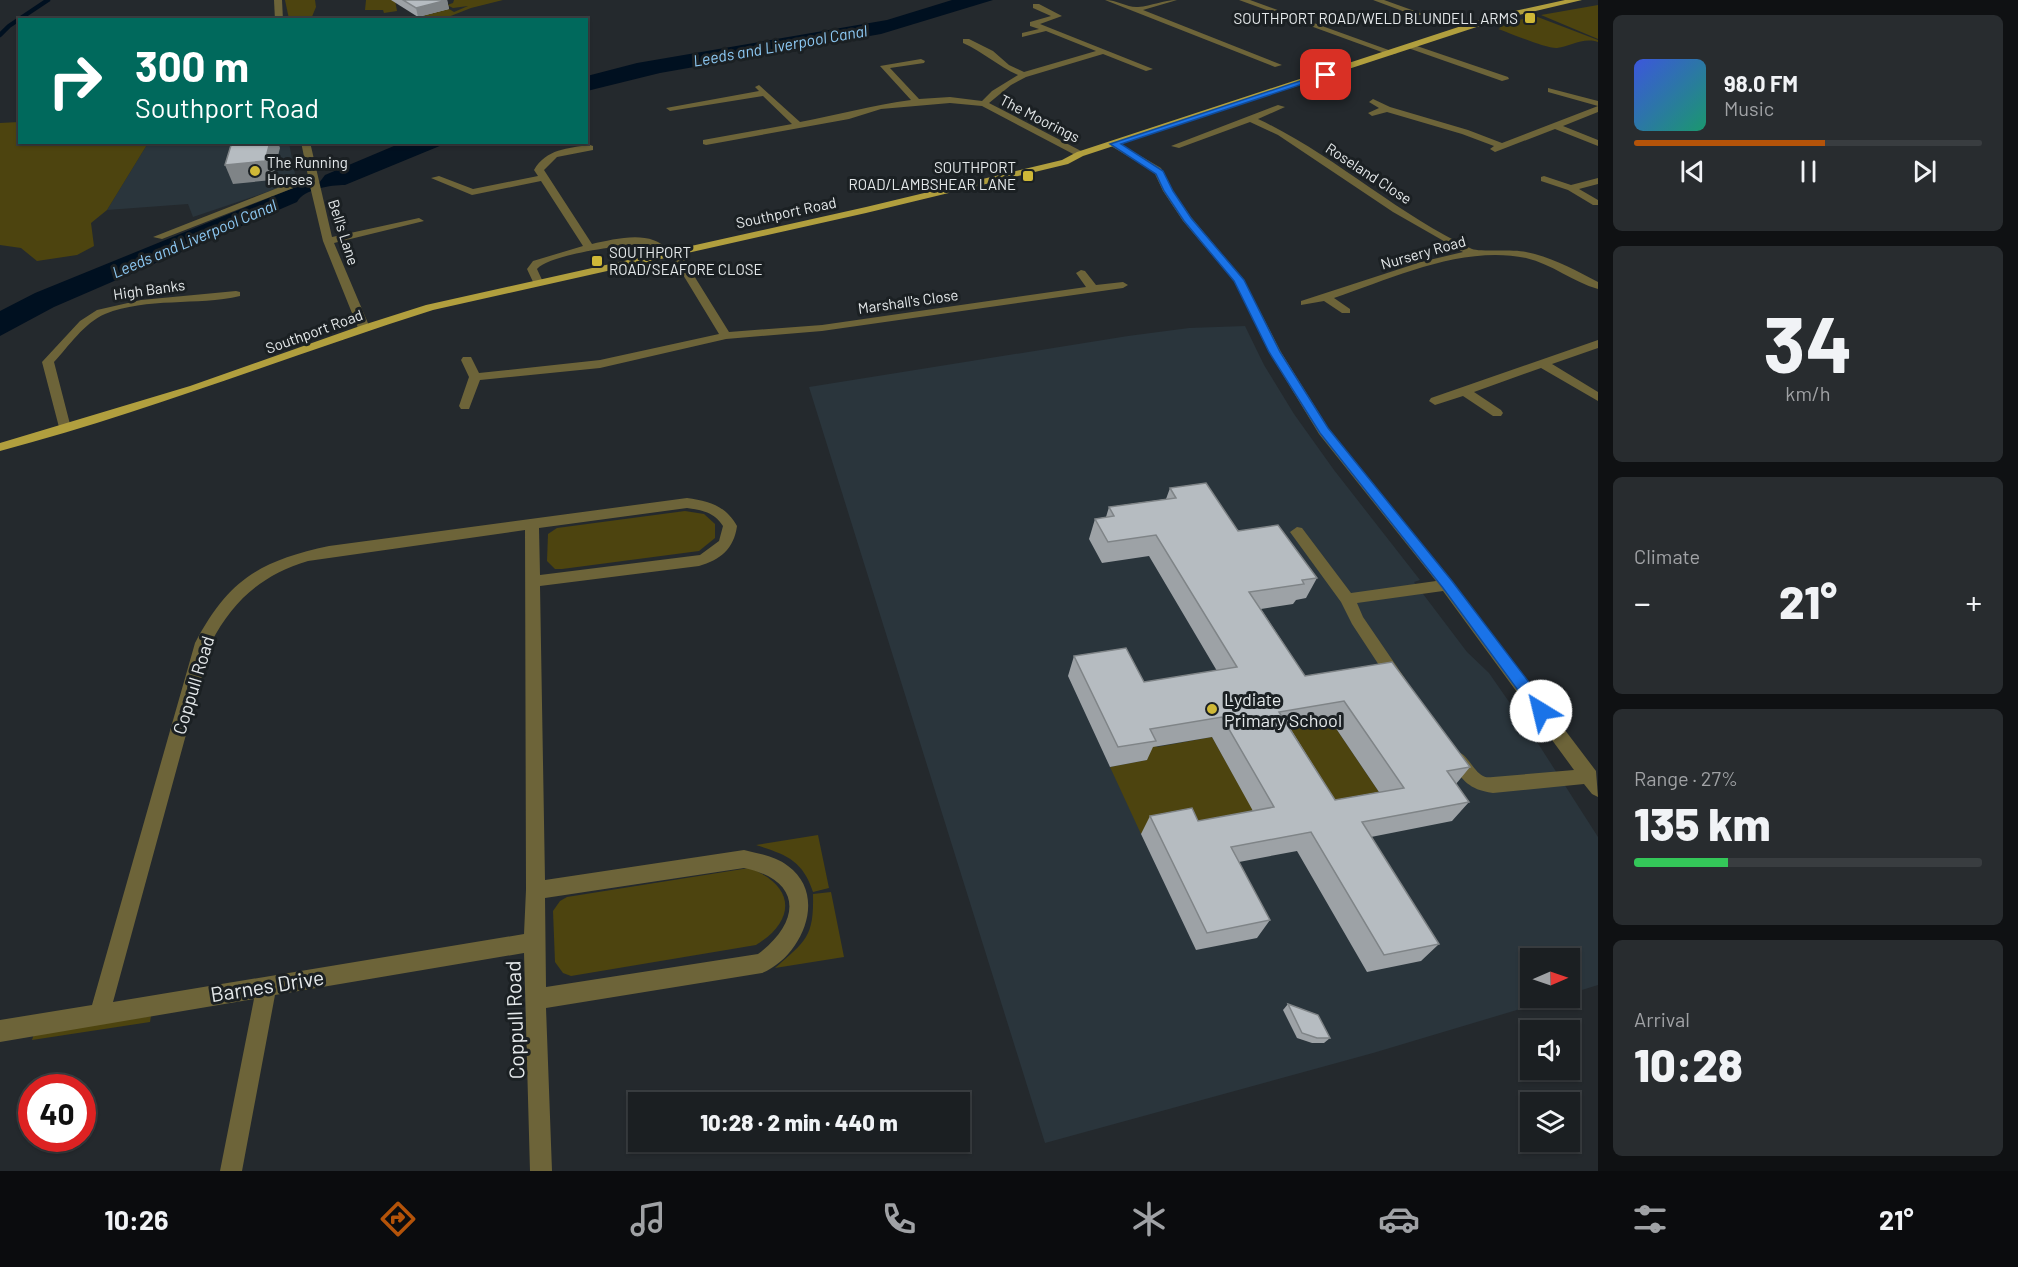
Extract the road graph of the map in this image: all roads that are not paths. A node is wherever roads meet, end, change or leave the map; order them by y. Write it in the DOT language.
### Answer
graph roads {
  1 [pos="278,0"];
  2 [pos="1109,0"];
  3 [pos="1173,0"];
  4 [pos="1243,0"];
  5 [pos="1267,0"];
  6 [pos="1377,0"];
  7 [pos="1578,0"];
  8 [pos="1563,1"];
  9 [pos="1254,4"];
  10 [pos="1418,4"];
  11 [pos="1036,6"];
  12 [pos="1402,8"];
  13 [pos="1136,10"];
  14 [pos="1419,14"];
  15 [pos="279,18"];
  16 [pos="1046,29"];
  17 [pos="1024,35"];
  18 [pos="966,41"];
  19 [pos="990,45"];
  20 [pos="1411,46"];
  21 [pos="980,48"];
  22 [pos="1101,52"];
  23 [pos="1393,52"];
  24 [pos="1253,56"];
  25 [pos="921,61"];
  26 [pos="1234,62"];
  27 [pos="1278,65"];
  28 [pos="1149,69"];
  29 [pos="1022,74"];
  30 [pos="1505,79"];
  31 [pos="1551,90"];
  32 [pos="917,102"];
  33 [pos="1373,102"];
  34 [pos="984,104"];
  35 [pos="1281,107"];
  36 [pos="1598,107"];
  37 [pos="670,108"];
  38 [pos="1387,109"];
  39 [pos="1371,113"];
  40 [pos="1249,118"];
  41 [pos="798,126"];
  42 [pos="1556,126"];
  43 [pos="706,142"];
  44 [pos="1598,142"];
  45 [pos="305,144"];
  46 [pos="1114,144"];
  47 [pos="1176,146"];
  48 [pos="590,147"];
  49 [pos="1502,147"];
  50 [pos="1488,151"];
  51 [pos="1080,154"];
  52 [pos="436,178"];
  53 [pos="544,178"];
  54 [pos="1544,179"];
  55 [pos="313,181"];
  56 [pos="1598,181"];
  57 [pos="1571,188"];
  58 [pos="1596,203"];
  59 [pos="419,221"];
  60 [pos="158,237"];
  61 [pos="328,241"];
  62 [pos="590,248"];
  63 [pos="670,253"];
  64 [pos="1472,253"];
  65 [pos="1080,273"];
  66 [pos="538,282"];
  67 [pos="1123,285"];
  68 [pos="1598,286"];
  69 [pos="1093,289"];
  70 [pos="236,294"];
  71 [pos="1325,297"];
  72 [pos="1305,303"];
  73 [pos="1346,312"];
  74 [pos="364,328"];
  75 [pos="726,336"];
  76 [pos="1598,344"];
  77 [pos="467,360"];
  78 [pos="1543,364"];
  79 [pos="475,377"];
  80 [pos="1465,391"];
  81 [pos="1598,397"];
  82 [pos="1435,401"];
  83 [pos="465,406"];
  84 [pos="1497,414"];
  85 [pos="65,428"];
  86 [pos="0,447"];
  87 [pos="532,523"];
  88 [pos="1297,532"];
  89 [pos="535,581"];
  90 [pos="1447,585"];
  91 [pos="1347,599"];
  92 [pos="1409,695"];
  93 [pos="1442,740"];
  94 [pos="1594,782"];
  95 [pos="536,890"];
  96 [pos="534,942"];
  97 [pos="267,985"];
  98 [pos="537,999"];
  99 [pos="100,1013"];
  100 [pos="0,1031"];
  101 [pos="231,1171"];
  102 [pos="541,1171"];
  1 -- 15 [label="street"];
  2 -- 13 [label="street"];
  3 -- 13 [label="street"];
  4 -- 9 [label="street"];
  5 -- 9 [label="street"];
  6 -- 12 [label="street"];
  7 -- 8 [label="main road, Southport Road"];
  8 -- 20 [label="main road, Southport Road"];
  9 -- 23 [label="street"];
  10 -- 12 [label="street"];
  11 -- 16 [label="street"];
  12 -- 14 [label="street"];
  13 -- 24 [label="street"];
  16 -- 17 [label="street"];
  16 -- 22 [label="street"];
  18 -- 21 [label="street"];
  19 -- 21 [label="street"];
  20 -- 23 [label="main road, Southport Road"];
  20 -- 30 [label="street"];
  21 -- 29 [label="street"];
  22 -- 28 [label="street"];
  22 -- 29 [label="street"];
  23 -- 46 [label="main road, Southport Road"];
  24 -- 26 [label="street"];
  24 -- 27 [label="street"];
  25 -- 32 [label="street"];
  29 -- 34 [label="street"];
  31 -- 36 [label="street"];
  32 -- 34 [label="street, The Moorings"];
  32 -- 41 [label="street, The Moorings"];
  33 -- 38 [label="street"];
  34 -- 51 [label="street, The Moorings"];
  35 -- 40 [label="street"];
  36 -- 42 [label="street"];
  37 -- 41 [label="street"];
  38 -- 39 [label="street"];
  38 -- 49 [label="street"];
  40 -- 47 [label="street"];
  40 -- 64 [label="street, Roseland Close"];
  41 -- 43 [label="street, The Moorings"];
  42 -- 44 [label="street"];
  42 -- 49 [label="street"];
  45 -- 55 [label="street, Bell's Lane"];
  46 -- 51 [label="main road, Southport Road"];
  46 -- 90 [label="street"];
  48 -- 53 [label="street"];
  49 -- 50 [label="street"];
  51 -- 63 [label="main road, Southport Road"];
  52 -- 53 [label="street"];
  53 -- 62 [label="street"];
  54 -- 57 [label="street"];
  55 -- 60 [label="street"];
  55 -- 61 [label="street, Bell's Lane"];
  56 -- 57 [label="street"];
  57 -- 58 [label="street"];
  59 -- 61 [label="street"];
  61 -- 74 [label="street, Bell's Lane"];
  62 -- 63 [label="street"];
  62 -- 66 [label="street"];
  63 -- 66 [label="main road, Southport Road"];
  63 -- 75 [label="street"];
  64 -- 68 [label="street, Nursery Road"];
  64 -- 71 [label="street, Nursery Road"];
  65 -- 69 [label="street"];
  66 -- 74 [label="main road, Southport Road"];
  67 -- 69 [label="street, Marshall's Close"];
  69 -- 75 [label="street, Marshall's Close"];
  70 -- 85 [label="street, High Banks"];
  71 -- 72 [label="street, Nursery Road"];
  71 -- 73 [label="street"];
  74 -- 85 [label="main road, Southport Road"];
  75 -- 79 [label="street, Marshall's Close"];
  76 -- 78 [label="street"];
  77 -- 79 [label="street"];
  78 -- 80 [label="street"];
  78 -- 81 [label="street"];
  79 -- 83 [label="street"];
  80 -- 82 [label="street"];
  80 -- 84 [label="street"];
  85 -- 86 [label="main road, Southport Road"];
  87 -- 89 [label="street, Coppull Road"];
  87 -- 89 [label="street, Coppull Road"];
  87 -- 99 [label="street, Coppull Road"];
  88 -- 91 [label="street"];
  89 -- 95 [label="street, Coppull Road"];
  90 -- 91 [label="street"];
  90 -- 94 [label="street"];
  91 -- 92 [label="street"];
  93 -- 94 [label="street"];
  95 -- 96 [label="street, Coppull Road"];
  95 -- 98 [label="street"];
  96 -- 97 [label="street, Barnes Drive"];
  96 -- 98 [label="street, Coppull Road"];
  97 -- 99 [label="street, Barnes Drive"];
  97 -- 101 [label="street"];
  98 -- 102 [label="street, Coppull Road"];
  99 -- 100 [label="street, Barnes Drive"];
}
